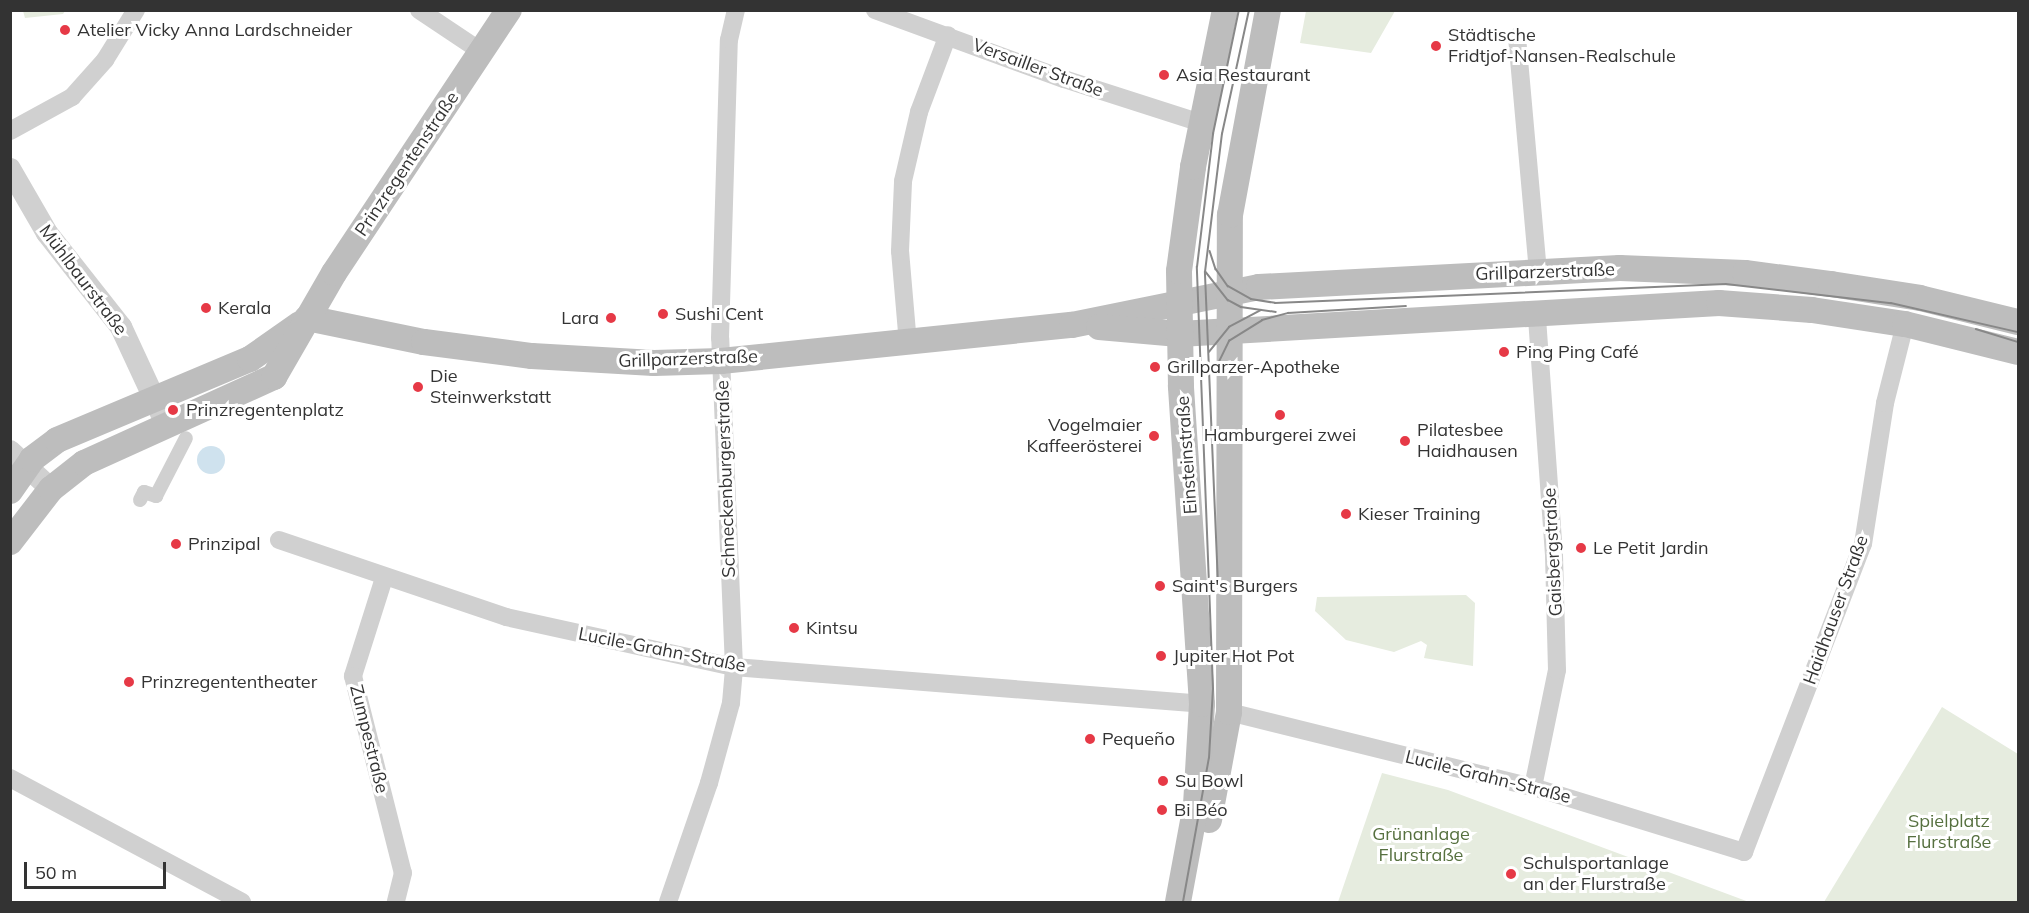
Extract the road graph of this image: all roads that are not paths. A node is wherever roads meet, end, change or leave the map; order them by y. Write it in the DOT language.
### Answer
graph roads {
  1 [pos="136,10"];
  2 [pos="420,10"];
  3 [pos="509,10"];
  4 [pos="736,10"];
  5 [pos="875,10"];
  6 [pos="1225,10"];
  7 [pos="1268,10"];
  8 [pos="948,35"];
  9 [pos="1517,37"];
  10 [pos="482,52"];
  11 [pos="1201,123"];
  12 [pos="10,131"];
  13 [pos="10,169"];
  14 [pos="1538,271"];
  15 [pos="1228,293"];
  16 [pos="1178,302"];
  17 [pos="1537,315"];
  18 [pos="307,318"];
  19 [pos="2019,322"];
  20 [pos="1905,324"];
  21 [pos="1072,325"];
  22 [pos="1229,332"];
  23 [pos="1179,334"];
  24 [pos="908,344"];
  25 [pos="2019,352"];
  26 [pos="722,361"];
  27 [pos="155,398"];
  28 [pos="176,432"];
  29 [pos="19,457"];
  30 [pos="51,489"];
  31 [pos="10,491"];
  32 [pos="140,500"];
  33 [pos="279,540"];
  34 [pos="10,542"];
  35 [pos="384,578"];
  36 [pos="734,667"];
  37 [pos="1202,704"];
  38 [pos="1229,712"];
  39 [pos="11,779"];
  40 [pos="1533,787"];
  41 [pos="1744,852"];
  42 [pos="242,903"];
  43 [pos="396,903"];
  44 [pos="668,903"];
  45 [pos="1178,903"];
  46 [pos="1194,903"];
  1 -- 12 [label="street"];
  2 -- 10 [label="street"];
  3 -- 10 [label="main road, Prinzregentenstraße"];
  4 -- 26 [label="street, Schneckenburgerstraße"];
  5 -- 8 [label="street, Versailler Straße"];
  6 -- 11 [label="main road, Einsteinstraße"];
  7 -- 15 [label="main road"];
  8 -- 11 [label="street, Versailler Straße"];
  8 -- 24 [label="street"];
  9 -- 14 [label="street"];
  10 -- 18 [label="main road, Prinzregentenstraße"];
  11 -- 16 [label="main road, Einsteinstraße"];
  13 -- 27 [label="street, Mühlbaurstraße"];
  14 -- 15 [label="main road, Grillparzerstraße"];
  14 -- 19 [label="main road, Grillparzerstraße"];
  15 -- 16 [label="main road, Grillparzerstraße"];
  15 -- 22 [label="main road"];
  16 -- 21 [label="main road, Grillparzerstraße"];
  16 -- 23 [label="main road, Einsteinstraße"];
  17 -- 20 [label="main road, Grillparzerstraße"];
  17 -- 22 [label="main road, Grillparzerstraße"];
  17 -- 40 [label="street, Gaisbergstraße"];
  18 -- 26 [label="main road, Grillparzerstraße"];
  18 -- 27 [label="main road, Prinzregentenstraße"];
  18 -- 28 [label="main road, Prinzregentenstraße"];
  20 -- 25 [label="main road, Grillparzerstraße"];
  20 -- 41 [label="street, Haidhauser Straße"];
  21 -- 23 [label="main road, Grillparzerstraße"];
  21 -- 24 [label="main road, Grillparzerstraße"];
  22 -- 23 [label="main road, Grillparzerstraße"];
  22 -- 38 [label="main road"];
  23 -- 37 [label="main road, Einsteinstraße"];
  24 -- 26 [label="main road, Grillparzerstraße"];
  26 -- 36 [label="street, Schneckenburgerstraße"];
  27 -- 28 [label="street, Mühlbaurstraße"];
  27 -- 29 [label="main road, Prinzregentenstraße"];
  28 -- 30 [label="main road, Prinzregentenstraße"];
  28 -- 32 [label="street"];
  29 -- 30 [label="street"];
  29 -- 31 [label="main road, Prinzregentenstraße"];
  30 -- 34 [label="main road, Prinzregentenstraße"];
  33 -- 35 [label="street, Lucile-Grahn-Straße"];
  35 -- 36 [label="street, Lucile-Grahn-Straße"];
  35 -- 43 [label="street, Zumpestraße"];
  36 -- 37 [label="street, Lucile-Grahn-Straße"];
  36 -- 44 [label="street, Schneckenburgerstraße"];
  37 -- 45 [label="main road, Einsteinstraße"];
  38 -- 40 [label="street, Lucile-Grahn-Straße"];
  38 -- 46 [label="main road"];
  39 -- 42 [label="street"];
  40 -- 41 [label="street, Lucile-Grahn-Straße"];
}
